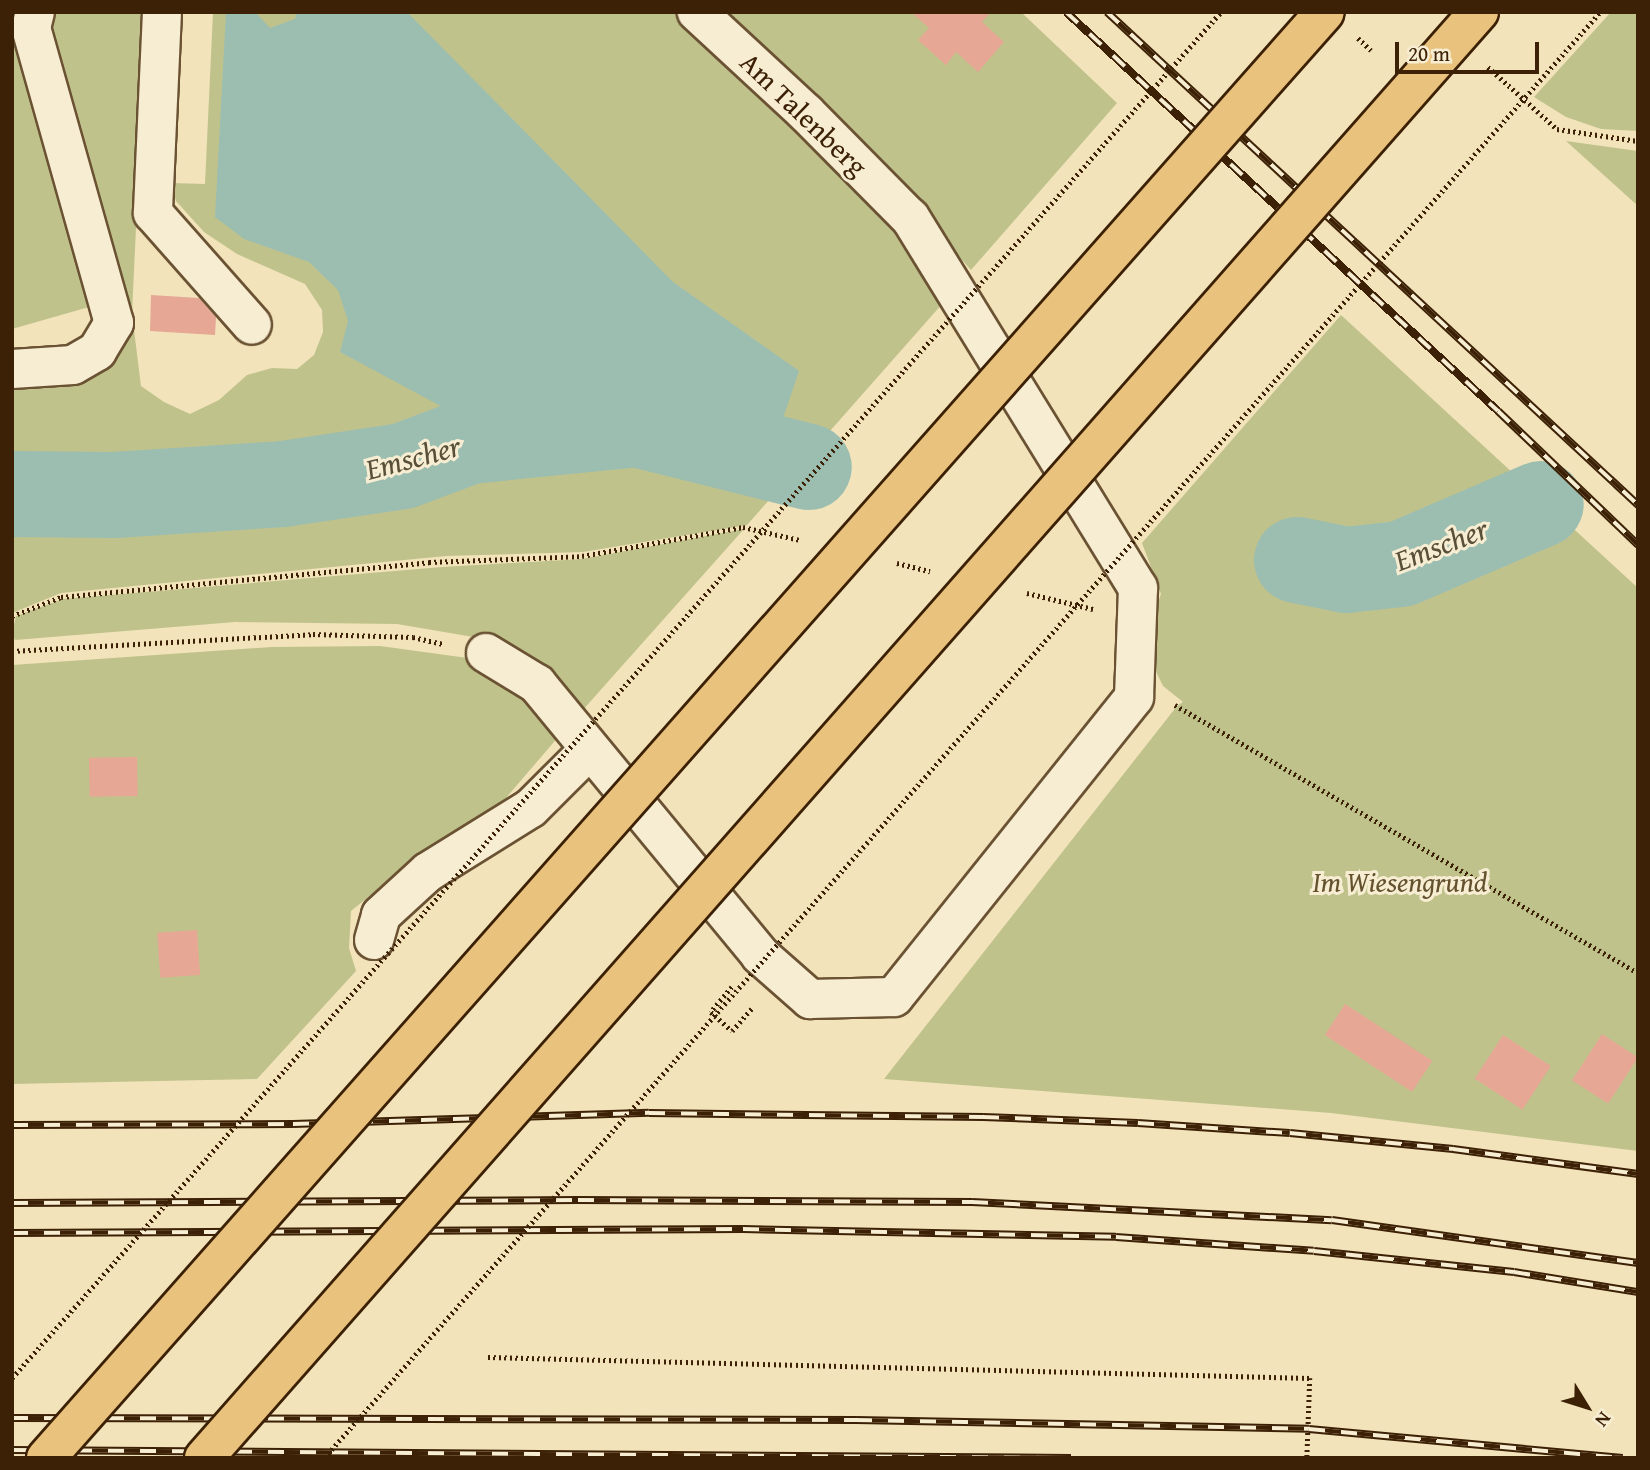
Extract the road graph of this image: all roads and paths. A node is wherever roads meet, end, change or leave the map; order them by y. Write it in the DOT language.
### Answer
graph roads {
  1 [pos="35,12"];
  2 [pos="162,12"];
  3 [pos="697,12"];
  4 [pos="1220,12"];
  5 [pos="1325,12"];
  6 [pos="1479,12"];
  7 [pos="1600,12"];
  8 [pos="1487,66"];
  9 [pos="1638,141"];
  10 [pos="252,325"];
  11 [pos="12,369"];
  12 [pos="811,543"];
  13 [pos="892,562"];
  14 [pos="933,571"];
  15 [pos="1014,590"];
  16 [pos="12,616"];
  17 [pos="1136,619"];
  18 [pos="12,651"];
  19 [pos="485,653"];
  20 [pos="1134,697"];
  21 [pos="590,749"];
  22 [pos="374,940"];
  23 [pos="1638,973"];
  24 [pos="488,1357"];
  25 [pos="12,1378"];
  26 [pos="46,1458"];
  27 [pos="204,1458"];
  28 [pos="324,1458"];
  29 [pos="1307,1458"];
  1 -- 11 [label="street"];
  2 -- 10 [label="street"];
  3 -- 17 [label="street, Am Talenberg"];
  4 -- 25 [label="path, bridge"];
  5 -- 26 [label="highway, bridge"];
  6 -- 27 [label="highway, bridge"];
  7 -- 28 [label="path, bridge"];
  8 -- 9 [label="path"];
  12 -- 16 [label="path"];
  13 -- 14 [label="path"];
  15 -- 17 [label="path"];
  17 -- 20 [label="street, Am Talenberg"];
  18 -- 19 [label="path"];
  19 -- 21 [label="street"];
  20 -- 21 [label="street"];
  20 -- 23 [label="path"];
  21 -- 22 [label="street"];
  24 -- 29 [label="path"];
}
